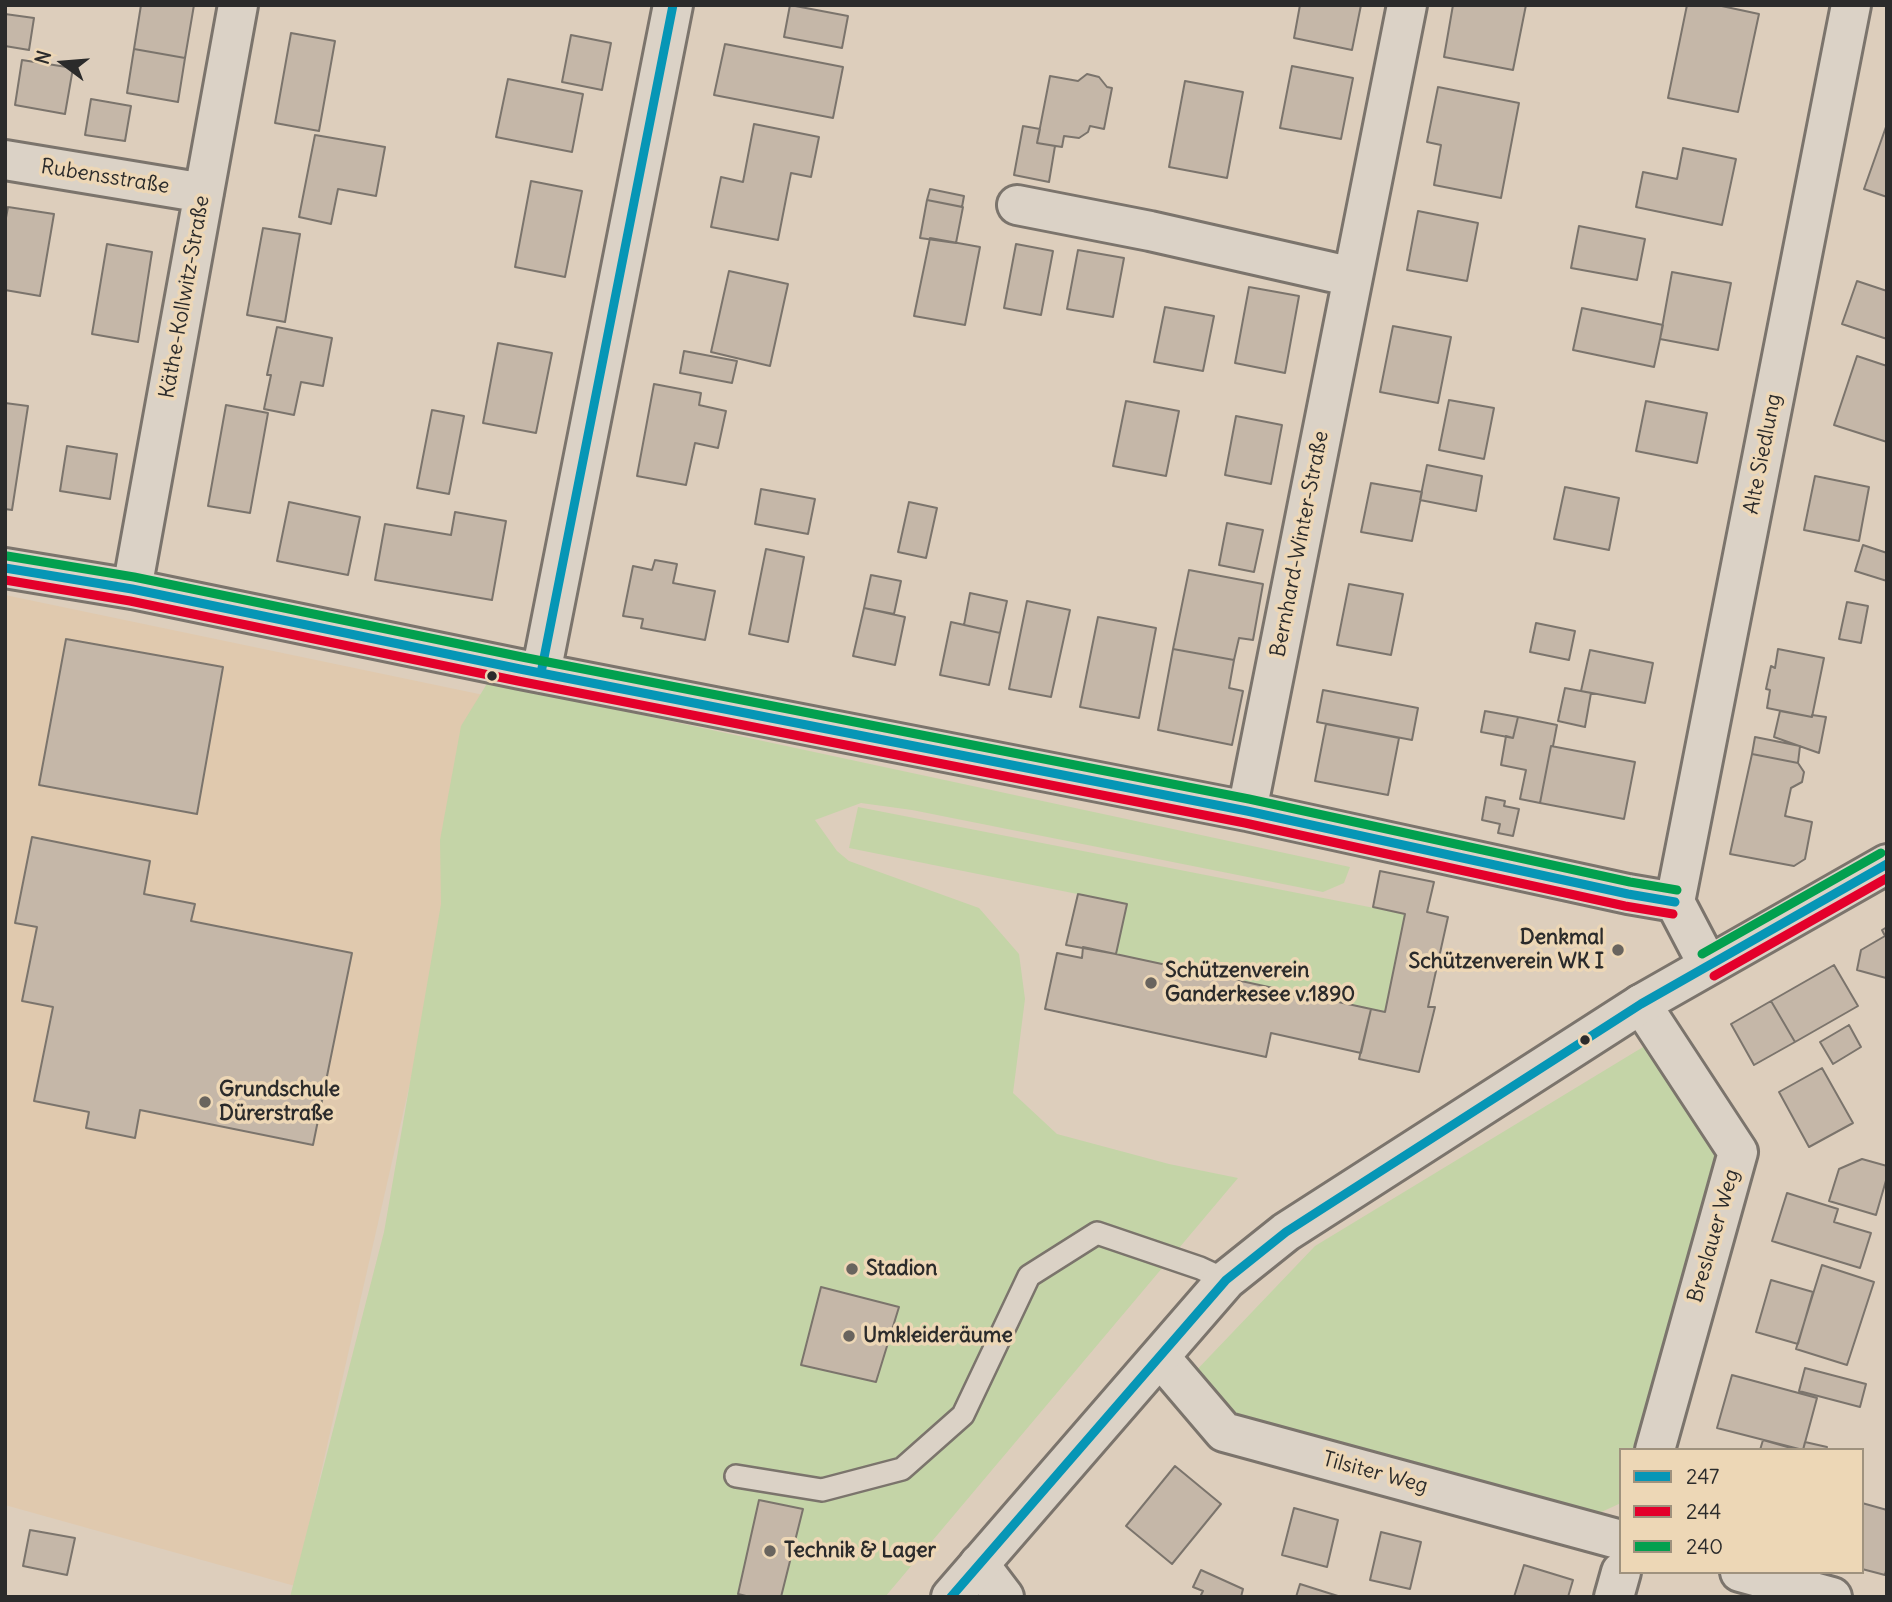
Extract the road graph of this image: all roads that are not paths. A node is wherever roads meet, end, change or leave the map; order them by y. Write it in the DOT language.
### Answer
graph roads {
  1 [pos="238,5"];
  2 [pos="673,5"];
  3 [pos="1407,5"];
  4 [pos="1851,5"];
  5 [pos="5,160"];
  6 [pos="204,193"];
  7 [pos="1017,205"];
  8 [pos="1353,277"];
  9 [pos="5,568"];
  10 [pos="132,589"];
  11 [pos="541,673"];
  12 [pos="1247,811"];
  13 [pos="1887,864"];
  14 [pos="1675,902"];
  15 [pos="1707,965"];
  16 [pos="1642,1004"];
  17 [pos="1226,1280"];
  18 [pos="1160,1357"];
  19 [pos="1656,1448"];
  20 [pos="736,1476"];
  21 [pos="1619,1539"];
  22 [pos="979,1564"];
  23 [pos="1620,1574"];
  24 [pos="1747,1574"];
  25 [pos="951,1597"];
  26 [pos="1004,1597"];
  27 [pos="1614,1597"];
  28 [pos="1832,1597"];
  1 -- 6 [label="street, Käthe-Kollwitz-Straße"];
  2 -- 11 [label="street"];
  3 -- 8 [label="street, Bernhard-Winter-Straße"];
  4 -- 14 [label="street, Alte Siedlung"];
  5 -- 6 [label="street, Rubensstraße"];
  6 -- 10 [label="street, Käthe-Kollwitz-Straße"];
  7 -- 8 [label="street"];
  8 -- 12 [label="street, Bernhard-Winter-Straße"];
  9 -- 10 [label="street"];
  10 -- 11 [label="street"];
  11 -- 12 [label="street"];
  12 -- 14 [label="street"];
  13 -- 15 [label="street"];
  14 -- 15 [label="street"];
  15 -- 16 [label="street"];
  16 -- 17 [label="street"];
  16 -- 19 [label="street, Breslauer Weg"];
  17 -- 18 [label="street"];
  17 -- 20 [label="lane"];
  18 -- 21 [label="street, Tilsiter Weg"];
  18 -- 22 [label="street"];
  22 -- 25 [label="street"];
  22 -- 26 [label="street"];
  23 -- 27 [label="street"];
  24 -- 28 [label="street"];
}
